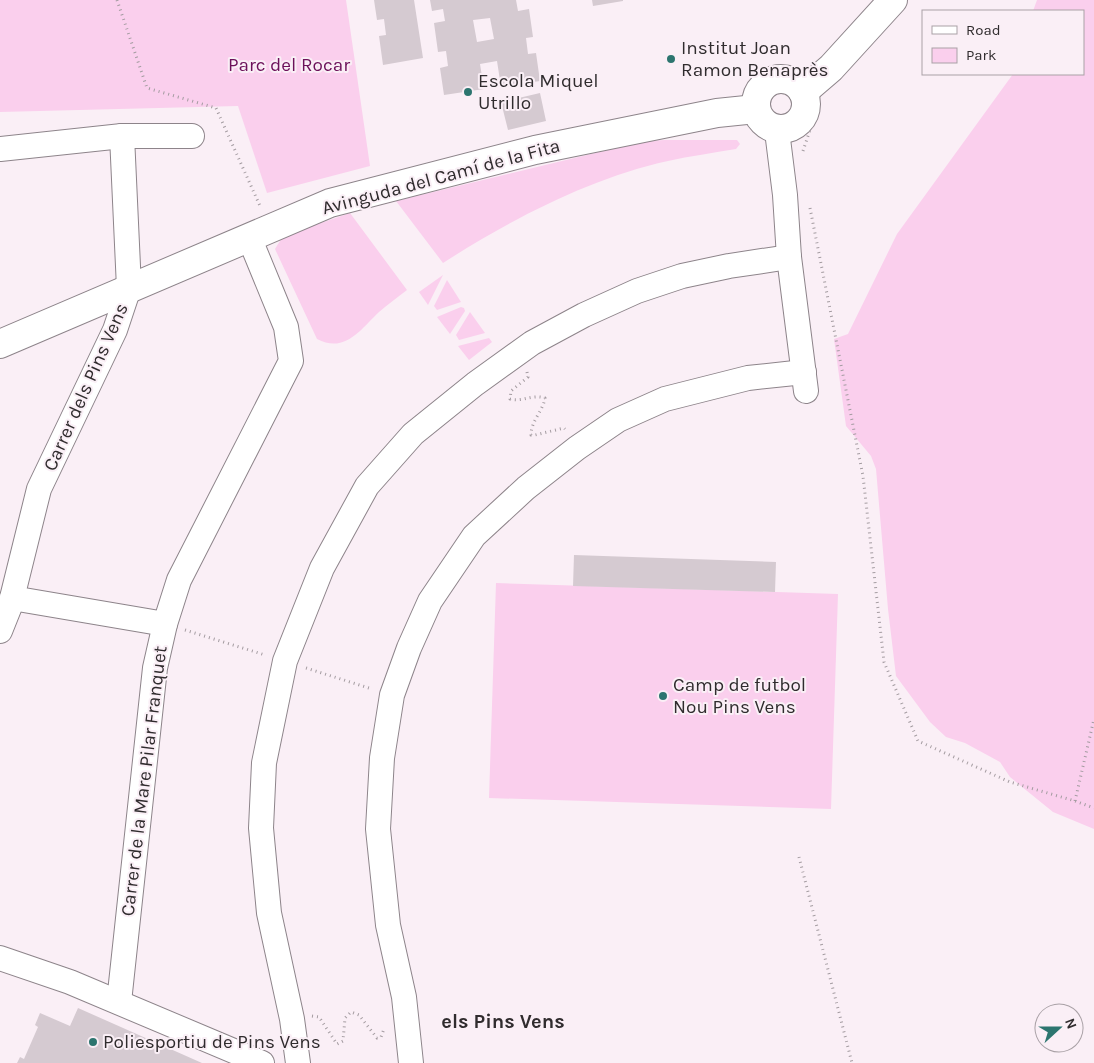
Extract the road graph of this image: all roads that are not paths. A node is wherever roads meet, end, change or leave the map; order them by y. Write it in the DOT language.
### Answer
graph roads {
  1 [pos="893,0"];
  2 [pos="811,98"];
  3 [pos="756,109"];
  4 [pos="781,130"];
  5 [pos="122,136"];
  6 [pos="192,136"];
  7 [pos="0,149"];
  8 [pos="249,237"];
  9 [pos="789,257"];
  10 [pos="129,288"];
  11 [pos="0,344"];
  12 [pos="12,598"];
  13 [pos="165,624"];
  14 [pos="0,631"];
  15 [pos="0,958"];
  16 [pos="119,1002"];
  17 [pos="262,1063"];
  18 [pos="298,1063"];
  19 [pos="411,1063"];
  1 -- 2 [label="street"];
  2 -- 3 [label="street"];
  2 -- 4 [label="street"];
  3 -- 4 [label="street"];
  3 -- 8 [label="street, Avinguda del Camí de la Fita"];
  4 -- 9 [label="street"];
  5 -- 6 [label="street"];
  5 -- 7 [label="street"];
  5 -- 10 [label="street, Carrer dels Pins Vens"];
  8 -- 10 [label="street, Avinguda del Camí de la Fita"];
  8 -- 13 [label="street, Carrer de la Mare Pilar Franquet"];
  9 -- 18 [label="street"];
  9 -- 19 [label="street"];
  10 -- 11 [label="street, Avinguda del Camí de la Fita"];
  10 -- 12 [label="street, Carrer dels Pins Vens"];
  12 -- 13 [label="street"];
  12 -- 14 [label="street, Carrer dels Pins Vens"];
  13 -- 16 [label="street, Carrer de la Mare Pilar Franquet"];
  15 -- 16 [label="street"];
  16 -- 17 [label="street"];
}
